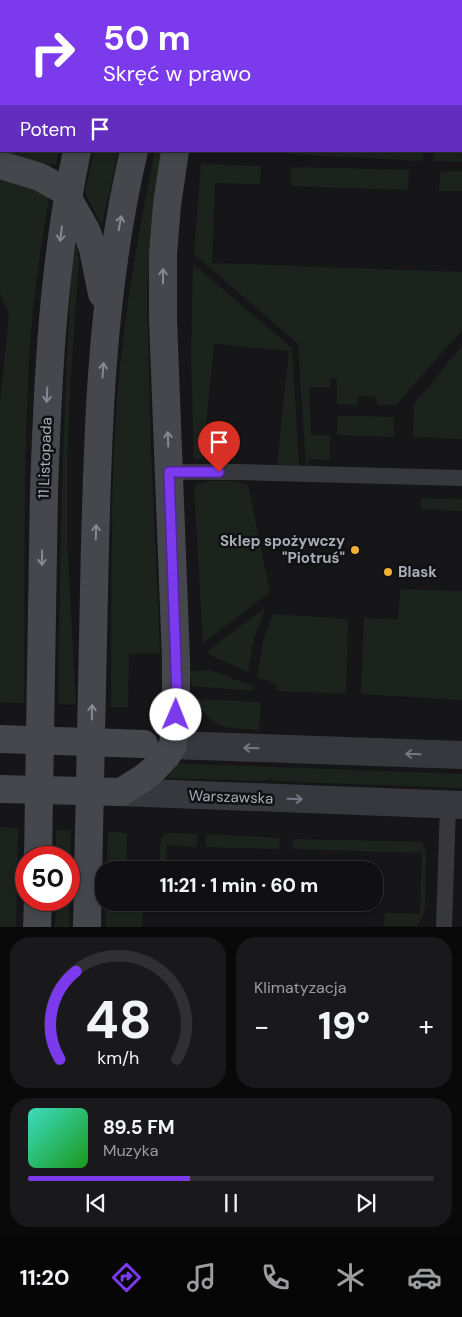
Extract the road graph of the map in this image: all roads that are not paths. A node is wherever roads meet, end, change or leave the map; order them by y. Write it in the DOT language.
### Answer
graph roads {
  1 [pos="77,152"];
  2 [pos="134,152"];
  3 [pos="175,152"];
  4 [pos="0,165"];
  5 [pos="67,197"];
  6 [pos="107,323"];
  7 [pos="169,472"];
  8 [pos="462,478"];
  9 [pos="8,743"];
  10 [pos="173,745"];
  11 [pos="462,755"];
  12 [pos="135,788"];
  13 [pos="0,789"];
  14 [pos="455,805"];
  15 [pos="38,846"];
  16 [pos="38,911"];
  17 [pos="37,927"];
  18 [pos="87,927"];
  19 [pos="444,927"];
  1 -- 5 [label="main road, 11 Listopada"];
  6 -- 2 [label="main road, one-way"];
  7 -- 3 [label="main road, one-way"];
  4 -- 5 [label="main road"];
  5 -- 6 [label="main road"];
  5 -- 15 [label="main road, 11 Listopada, one-way"];
  18 -- 6 [label="main road, one-way"];
  7 -- 8 [label="lane"];
  7 -- 10 [label="main road"];
  9 -- 10 [label="main road, bridge"];
  11 -- 10 [label="street, one-way"];
  10 -- 12 [label="main road"];
  12 -- 13 [label="main road, Warszawska, bridge"];
  12 -- 14 [label="street, Warszawska, one-way"];
  14 -- 19 [label="lane"];
  16 -- 17 [label="main road"];
}
